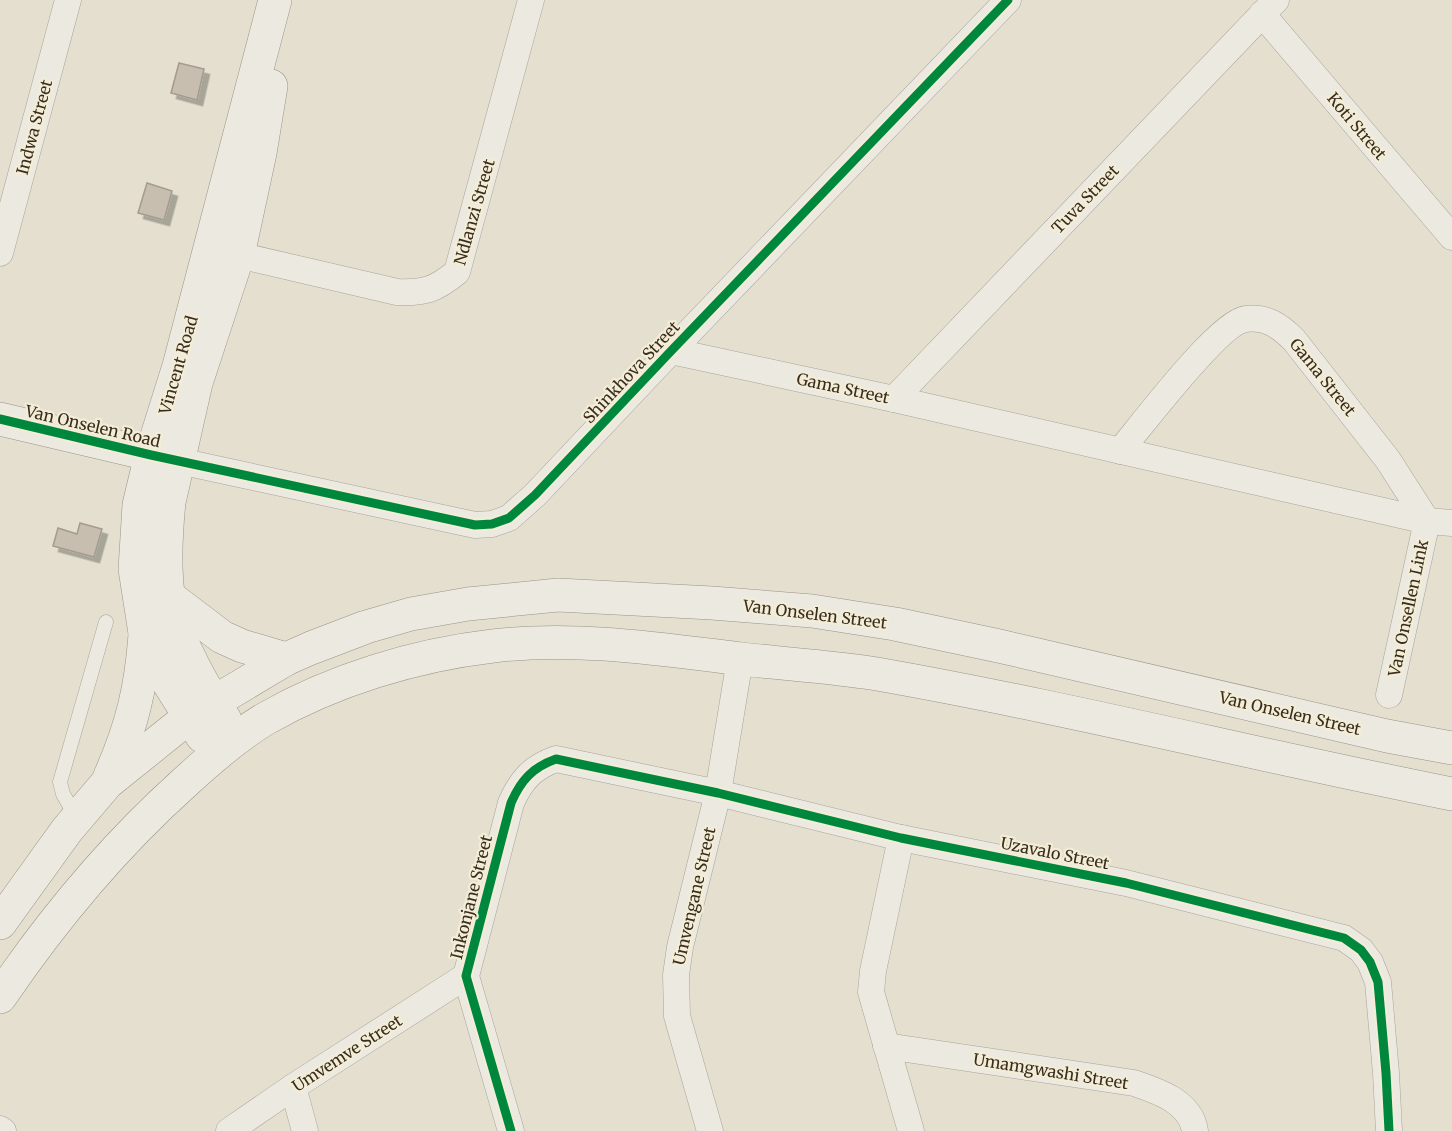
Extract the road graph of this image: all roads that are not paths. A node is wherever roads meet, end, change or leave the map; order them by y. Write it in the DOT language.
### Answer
graph roads {
  1 [pos="68,0"];
  2 [pos="275,0"];
  3 [pos="288,0"];
  4 [pos="531,0"];
  5 [pos="1008,0"];
  6 [pos="1269,7"];
  7 [pos="1452,237"];
  8 [pos="0,253"];
  9 [pos="238,255"];
  10 [pos="670,351"];
  11 [pos="894,399"];
  12 [pos="0,419"];
  13 [pos="1120,451"];
  14 [pos="165,458"];
  15 [pos="1427,521"];
  16 [pos="1452,523"];
  17 [pos="168,596"];
  18 [pos="106,622"];
  19 [pos="145,633"];
  20 [pos="286,659"];
  21 [pos="740,659"];
  22 [pos="1389,695"];
  23 [pos="201,709"];
  24 [pos="226,747"];
  25 [pos="1452,748"];
  26 [pos="556,759"];
  27 [pos="107,783"];
  28 [pos="718,793"];
  29 [pos="1452,794"];
  30 [pos="77,819"];
  31 [pos="901,838"];
  32 [pos="0,923"];
  33 [pos="466,976"];
  34 [pos="0,997"];
  35 [pos="885,1046"];
  36 [pos="293,1087"];
  37 [pos="229,1131"];
  38 [pos="306,1131"];
  39 [pos="511,1131"];
  40 [pos="710,1131"];
  41 [pos="911,1131"];
  42 [pos="1195,1131"];
  43 [pos="1389,1131"];
  1 -- 8 [label="street, Indwa Street"];
  2 -- 14 [label="main road, Vincent Road"];
  3 -- 9 [label="main road, Vincent Road"];
  4 -- 9 [label="street, Ndlanzi Street"];
  5 -- 10 [label="street, Shinkhova Street"];
  6 -- 7 [label="street, Koti Street"];
  6 -- 11 [label="street, Tuva Street"];
  9 -- 14 [label="main road, Vincent Road"];
  10 -- 11 [label="street, Gama Street"];
  10 -- 14 [label="street, Shinkhova Street"];
  11 -- 13 [label="street, Gama Street"];
  12 -- 14 [label="main road, Van Onselen Road"];
  13 -- 15 [label="street, Gama Street"];
  13 -- 15 [label="street, Gama Street"];
  14 -- 17 [label="main road, Vincent Road"];
  14 -- 19 [label="main road, Vincent Road"];
  15 -- 16 [label="street, Gama Street"];
  15 -- 22 [label="street, Van Onsellen Link"];
  17 -- 20 [label="main road"];
  17 -- 23 [label="main road, Vincent Road"];
  18 -- 30 [label="lane"];
  19 -- 23 [label="main road, Vincent Road"];
  19 -- 27 [label="main road"];
  20 -- 23 [label="main road, Van Onselen Street"];
  20 -- 25 [label="main road, Van Onselen Street"];
  21 -- 24 [label="main road"];
  21 -- 28 [label="street, Umvengane Street"];
  21 -- 29 [label="main road"];
  23 -- 24 [label="main road, Vincent Road"];
  23 -- 27 [label="main road, Van Onselen Street"];
  24 -- 34 [label="main road"];
  26 -- 28 [label="street, Uzavalo Street"];
  26 -- 33 [label="street, Inkonjane Street"];
  27 -- 30 [label="main road"];
  28 -- 31 [label="street, Uzavalo Street"];
  28 -- 40 [label="street, Umvengane Street"];
  30 -- 32 [label="main road"];
  31 -- 35 [label="street"];
  31 -- 43 [label="street, Uzavalo Street"];
  33 -- 36 [label="street, Umvemve Street"];
  33 -- 39 [label="street, Inkonjane Street"];
  35 -- 41 [label="street"];
  35 -- 42 [label="street, Umamgwashi Street"];
  36 -- 37 [label="street, Umvemve Street"];
  36 -- 38 [label="street"];
}
